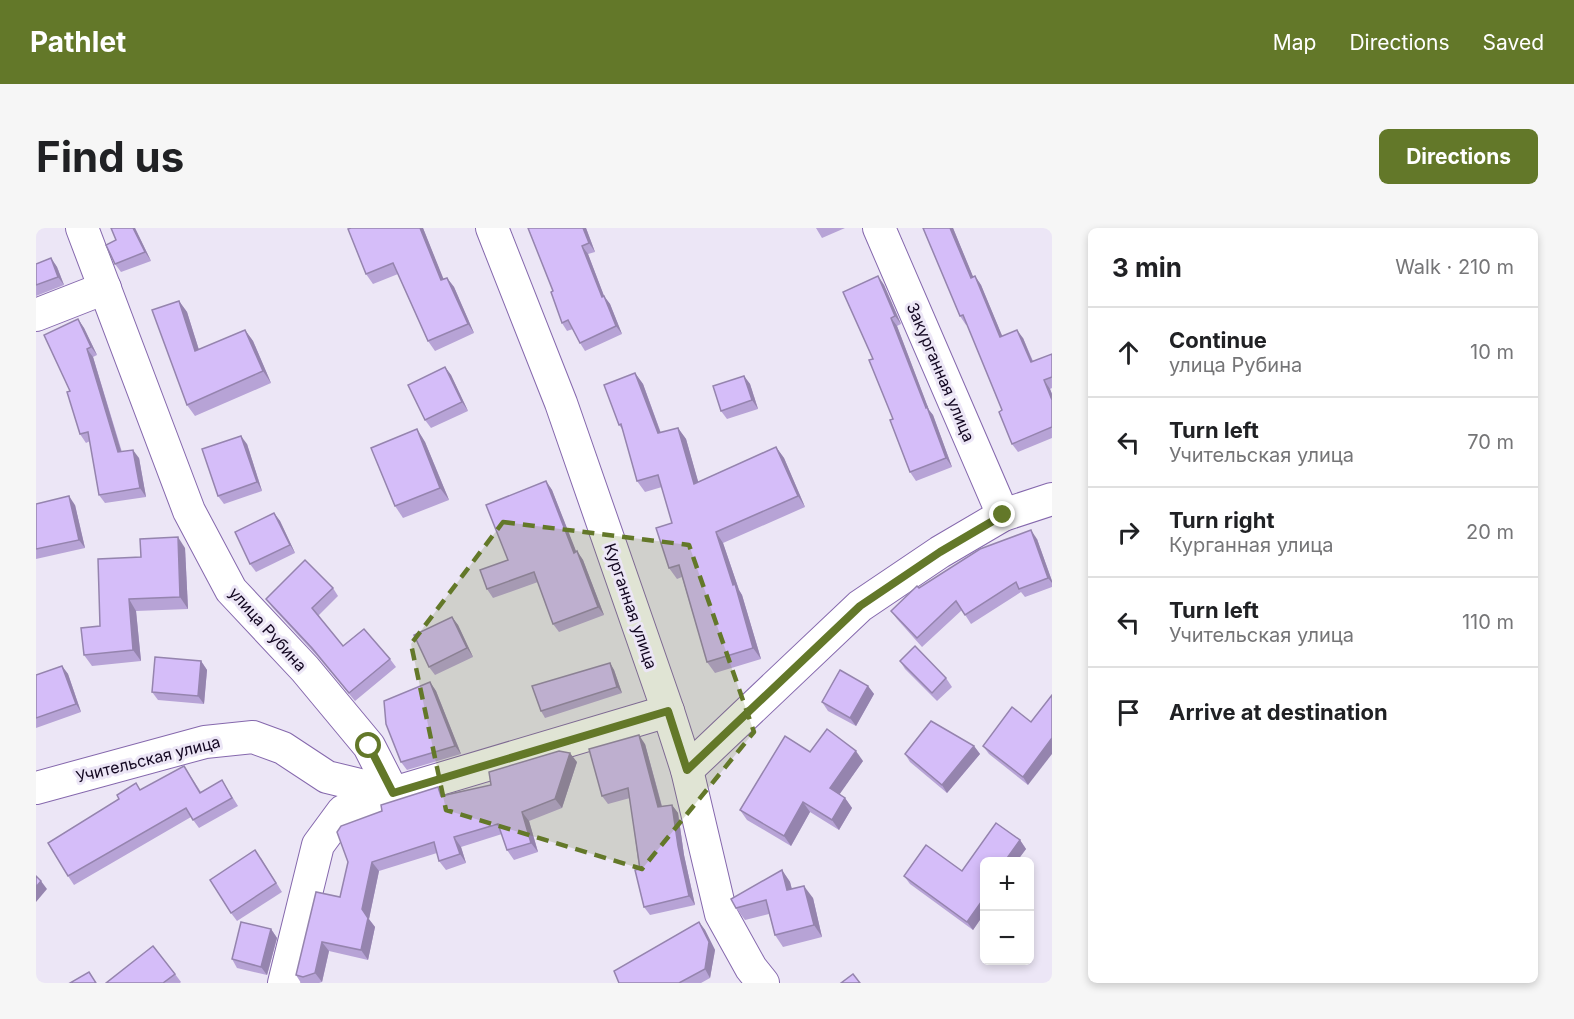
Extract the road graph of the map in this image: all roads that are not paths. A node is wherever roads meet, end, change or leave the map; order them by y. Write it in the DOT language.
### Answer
graph roads {
  1 [pos="81,228"];
  2 [pos="492,228"];
  3 [pos="879,228"];
  4 [pos="105,288"];
  5 [pos="36,315"];
  6 [pos="1052,499"];
  7 [pos="1003,515"];
  8 [pos="668,711"];
  9 [pos="687,770"];
  10 [pos="36,788"];
  11 [pos="393,793"];
  12 [pos="284,983"];
  13 [pos="763,983"];
  1 -- 4 [label="street, улица Рубина"];
  2 -- 8 [label="street, Курганная улица"];
  3 -- 7 [label="street, Закурганная улица"];
  4 -- 5 [label="street"];
  4 -- 11 [label="street, улица Рубина"];
  6 -- 7 [label="street"];
  7 -- 9 [label="street"];
  8 -- 9 [label="street, Курганная улица"];
  8 -- 11 [label="street"];
  9 -- 13 [label="street, Курганная улица"];
  10 -- 11 [label="street, Учительская улица"];
  11 -- 12 [label="street"];
}
